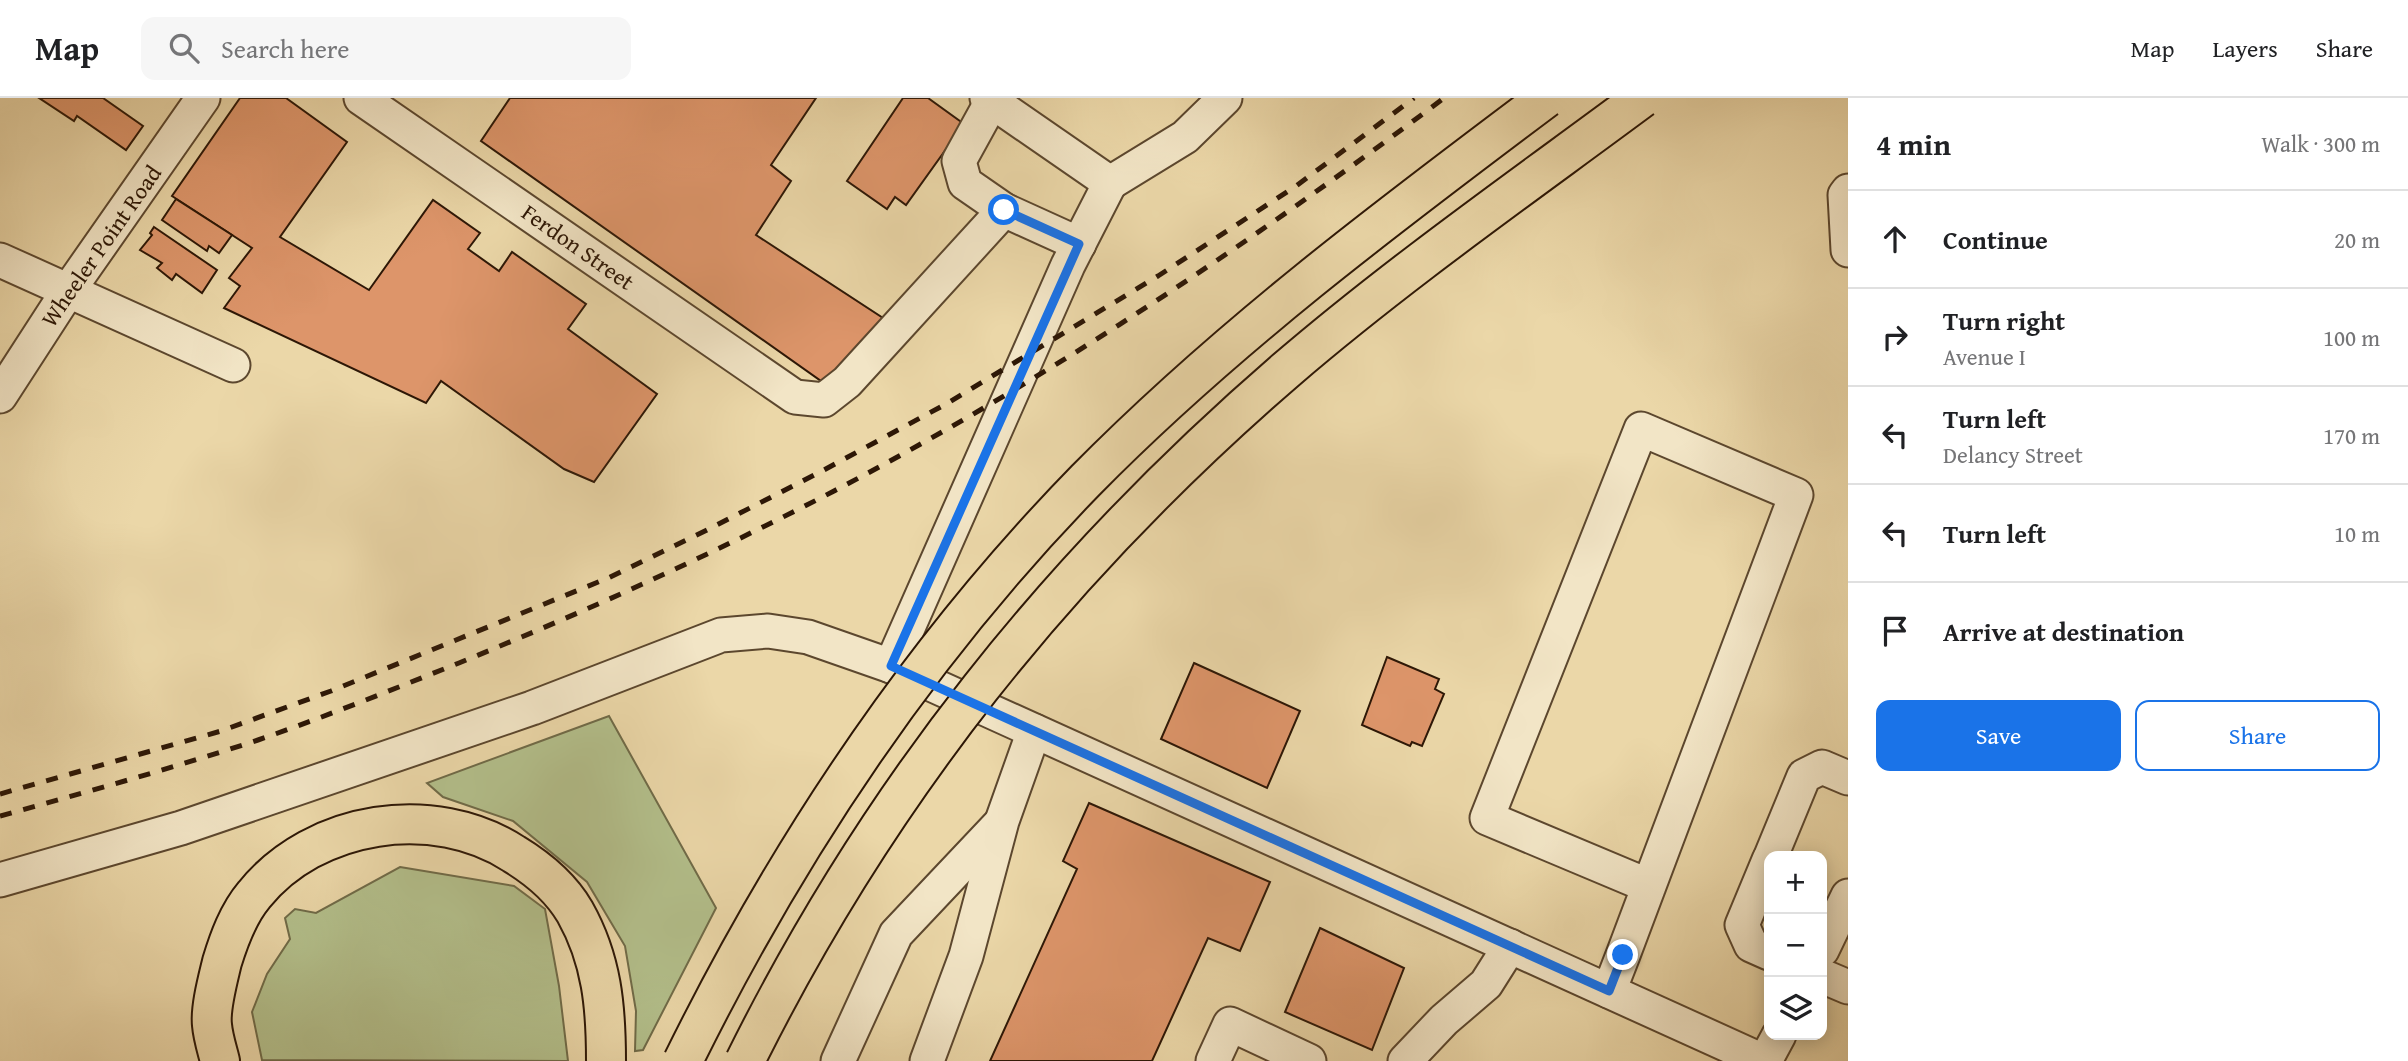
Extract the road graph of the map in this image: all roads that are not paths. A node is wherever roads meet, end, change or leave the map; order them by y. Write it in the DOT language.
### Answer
graph roads {
  1 [pos="203,98"];
  2 [pos="361,98"];
  3 [pos="1225,98"];
  4 [pos="1546,98"];
  5 [pos="1642,98"];
  6 [pos="989,100"];
  7 [pos="1110,183"];
  8 [pos="1848,191"];
  9 [pos="1004,210"];
  10 [pos="1079,244"];
  11 [pos="1848,250"];
  12 [pos="0,260"];
  13 [pos="68,291"];
  14 [pos="233,365"];
  15 [pos="0,396"];
  16 [pos="891,666"];
  17 [pos="1034,732"];
  18 [pos="1848,778"];
  19 [pos="1002,821"];
  20 [pos="1773,851"];
  21 [pos="1764,872"];
  22 [pos="0,880"];
  23 [pos="1649,886"];
  24 [pos="1848,896"];
  25 [pos="1827,940"];
  26 [pos="1510,946"];
  27 [pos="1764,951"];
  28 [pos="1825,977"];
  29 [pos="1848,986"];
  30 [pos="1609,991"];
  31 [pos="1776,1040"];
  32 [pos="220,1061"];
  33 [pos="606,1061"];
  34 [pos="683,1061"];
  35 [pos="745,1061"];
  36 [pos="838,1061"];
  37 [pos="927,1061"];
  38 [pos="1213,1061"];
  39 [pos="1310,1061"];
  40 [pos="1405,1061"];
  41 [pos="1764,1061"];
  1 -- 13 [label="street, Wheeler Point Road"];
  2 -- 9 [label="street, Ferdon Street"];
  3 -- 7 [label="street"];
  4 -- 34 [label="highway, bridge"];
  5 -- 35 [label="highway, bridge"];
  6 -- 7 [label="street"];
  6 -- 9 [label="street"];
  7 -- 10 [label="street"];
  8 -- 11 [label="street"];
  9 -- 10 [label="street"];
  10 -- 16 [label="street"];
  12 -- 13 [label="street"];
  13 -- 14 [label="street"];
  13 -- 15 [label="street, Wheeler Point Road"];
  16 -- 17 [label="street"];
  16 -- 22 [label="street"];
  17 -- 19 [label="street"];
  17 -- 26 [label="street"];
  18 -- 20 [label="street"];
  19 -- 36 [label="street"];
  19 -- 37 [label="street"];
  21 -- 27 [label="street"];
  23 -- 23 [label="street"];
  23 -- 30 [label="street"];
  24 -- 25 [label="street"];
  26 -- 30 [label="street"];
  26 -- 40 [label="street"];
  28 -- 29 [label="street"];
  30 -- 41 [label="street"];
  31 -- 41 [label="street"];
  32 -- 33 [label="highway"];
  38 -- 39 [label="street"];
}
